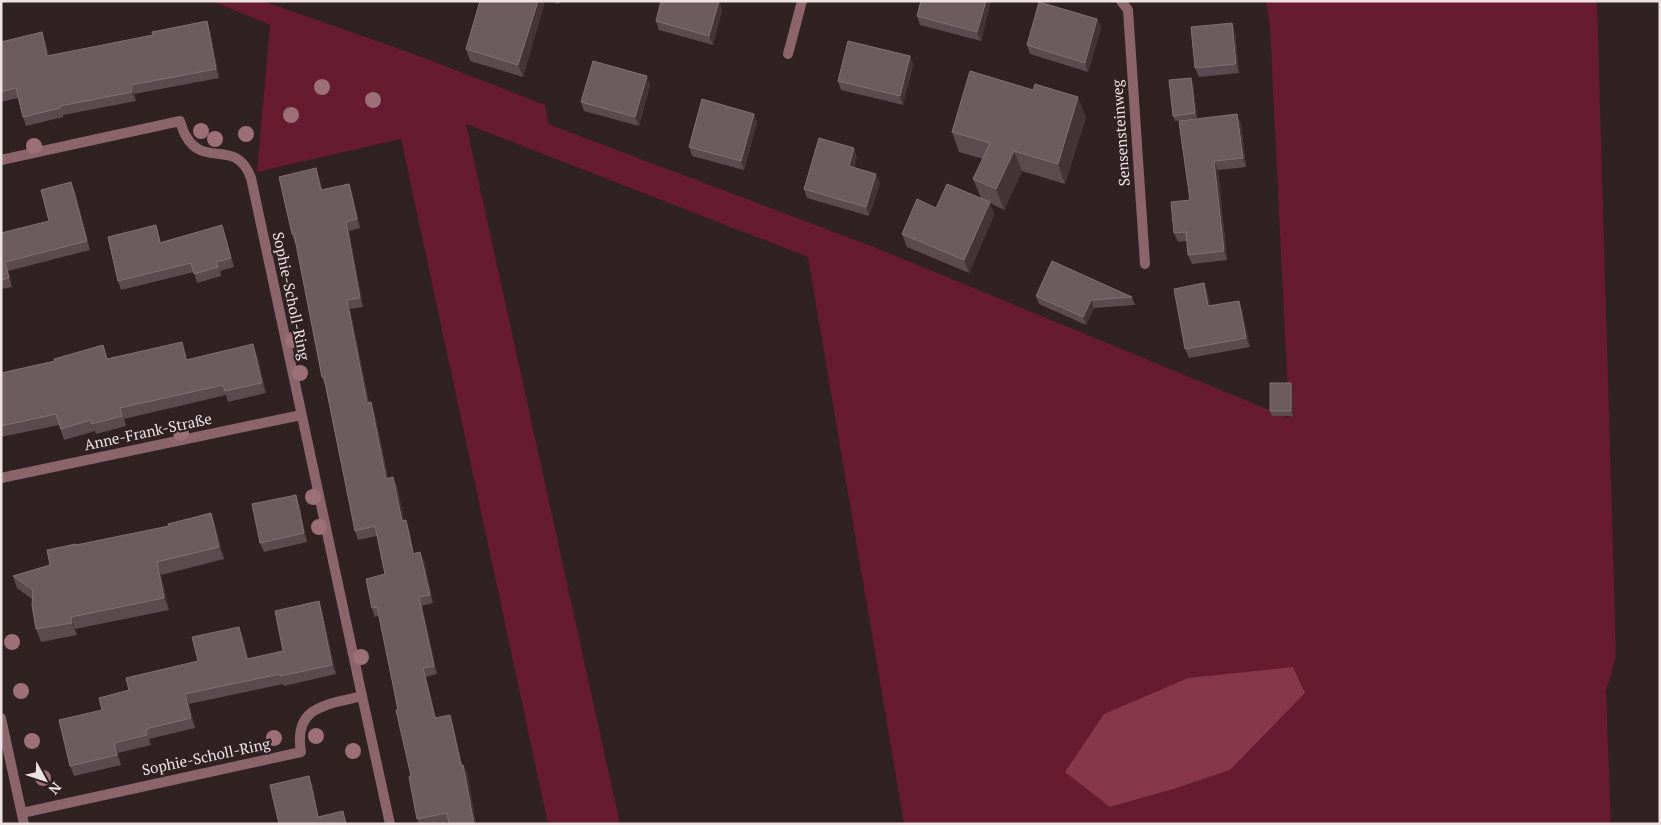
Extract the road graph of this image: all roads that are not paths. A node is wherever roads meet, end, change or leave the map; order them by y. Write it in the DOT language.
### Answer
graph roads {
  1 [pos="802,1"];
  2 [pos="1121,1"];
  3 [pos="788,54"];
  4 [pos="1,160"];
  5 [pos="1145,264"];
  6 [pos="302,415"];
  7 [pos="1,478"];
  8 [pos="362,696"];
  9 [pos="1,718"];
  10 [pos="23,819"];
  11 [pos="390,824"];
  1 -- 3 [label="street"];
  2 -- 5 [label="street, Sensensteinweg"];
  4 -- 6 [label="street, Sophie-Scholl-Ring"];
  6 -- 7 [label="street, Anne-Frank-Straße"];
  6 -- 8 [label="street, Sophie-Scholl-Ring"];
  8 -- 10 [label="street, Sophie-Scholl-Ring"];
  8 -- 11 [label="street, Sophie-Scholl-Ring"];
  9 -- 10 [label="street"];
}
